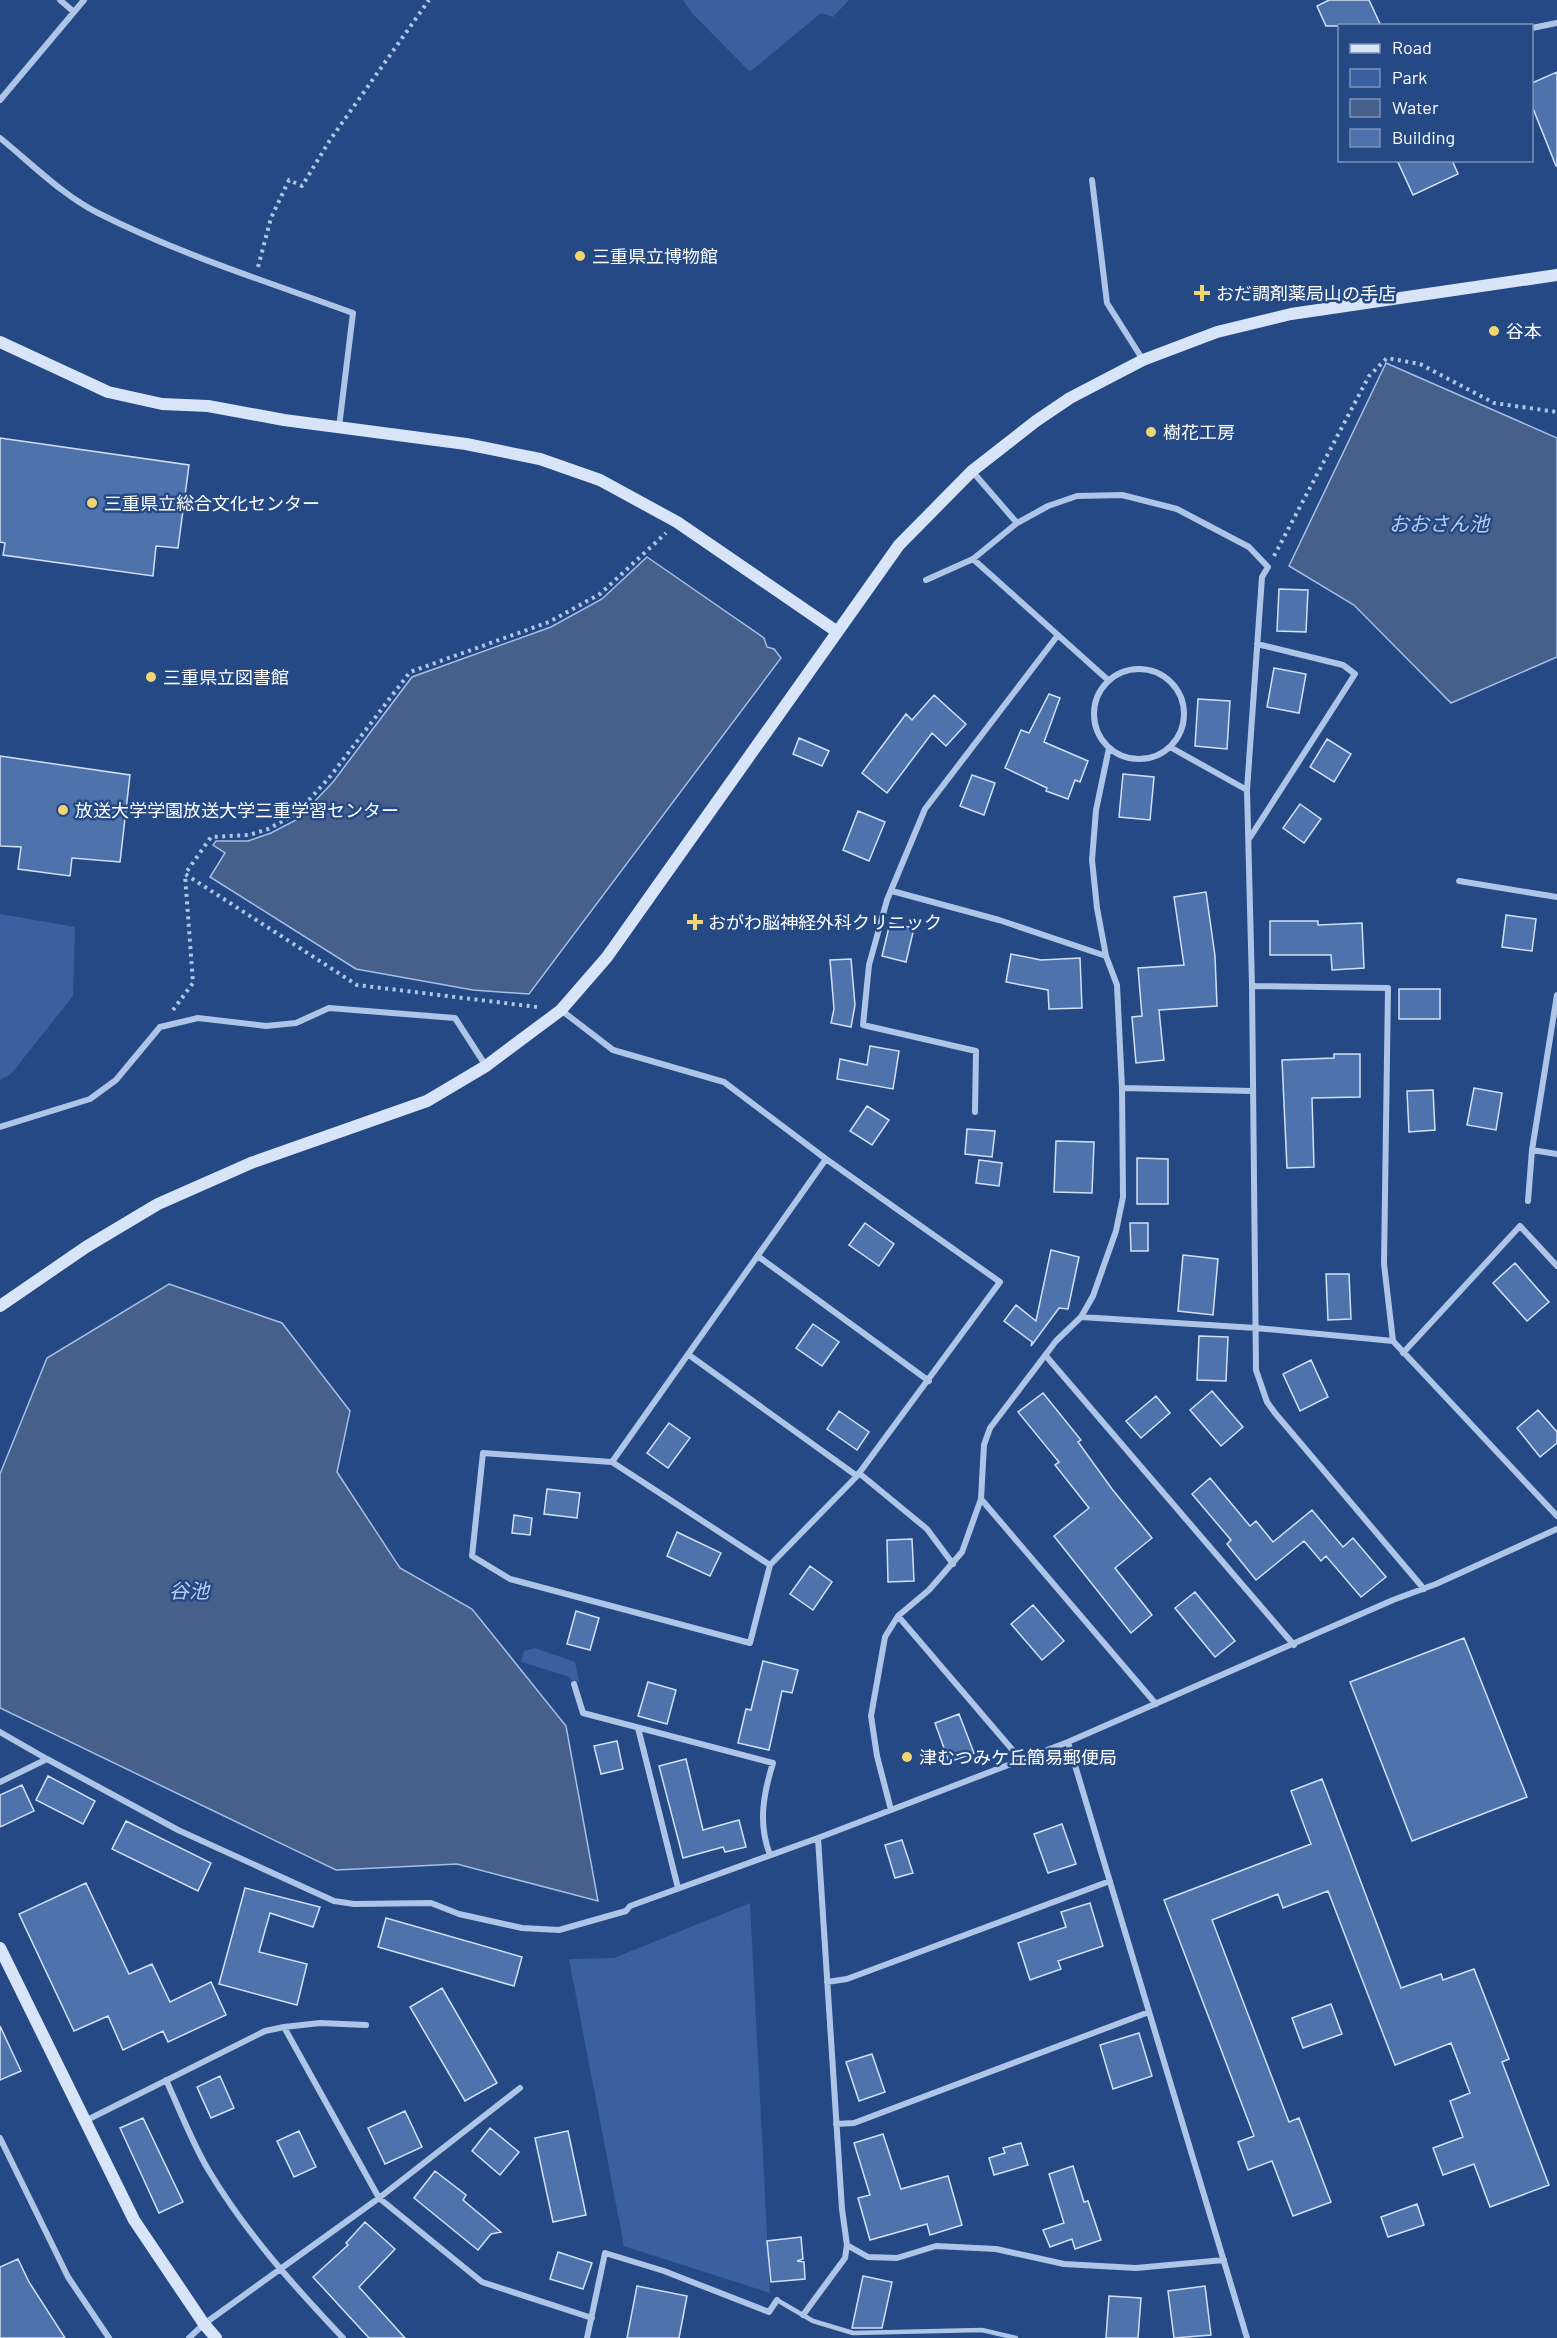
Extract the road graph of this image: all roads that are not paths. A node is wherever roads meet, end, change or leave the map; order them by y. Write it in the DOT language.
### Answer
graph roads {
  1 [pos="60,0"];
  2 [pos="84,0"];
  3 [pos="74,12"];
  4 [pos="1557,23"];
  5 [pos="1533,28"];
  6 [pos="0,100"];
  7 [pos="0,138"];
  8 [pos="1092,180"];
  9 [pos="1557,275"];
  10 [pos="0,342"];
  11 [pos="1143,360"];
  12 [pos="339,427"];
  13 [pos="972,471"];
  14 [pos="1017,523"];
  15 [pos="973,559"];
  16 [pos="926,580"];
  17 [pos="836,631"];
  18 [pos="1058,635"];
  19 [pos="1257,644"];
  20 [pos="1108,680"];
  21 [pos="1170,747"];
  22 [pos="1109,748"];
  23 [pos="1247,790"];
  24 [pos="1249,840"];
  25 [pos="1459,881"];
  26 [pos="892,891"];
  27 [pos="1557,897"];
  28 [pos="1106,956"];
  29 [pos="1252,986"];
  30 [pos="1557,995"];
  31 [pos="561,1010"];
  32 [pos="1555,1024"];
  33 [pos="486,1066"];
  34 [pos="1122,1088"];
  35 [pos="1253,1091"];
  36 [pos="975,1112"];
  37 [pos="0,1127"];
  38 [pos="1532,1150"];
  39 [pos="1557,1154"];
  40 [pos="826,1160"];
  41 [pos="1528,1201"];
  42 [pos="759,1257"];
  43 [pos="1557,1266"];
  44 [pos="0,1306"];
  45 [pos="1082,1317"];
  46 [pos="1256,1328"];
  47 [pos="1393,1341"];
  48 [pos="1403,1353"];
  49 [pos="689,1355"];
  50 [pos="1046,1356"];
  51 [pos="929,1381"];
  52 [pos="612,1462"];
  53 [pos="858,1474"];
  54 [pos="981,1499"];
  55 [pos="1557,1516"];
  56 [pos="1557,1529"];
  57 [pos="953,1564"];
  58 [pos="770,1565"];
  59 [pos="1424,1589"];
  60 [pos="898,1616"];
  61 [pos="1294,1645"];
  62 [pos="574,1684"];
  63 [pos="1156,1704"];
  64 [pos="638,1728"];
  65 [pos="0,1732"];
  66 [pos="1068,1742"];
  67 [pos="47,1759"];
  68 [pos="1021,1760"];
  69 [pos="0,1782"];
  70 [pos="891,1810"];
  71 [pos="818,1838"];
  72 [pos="770,1855"];
  73 [pos="1110,1881"];
  74 [pos="678,1888"];
  75 [pos="0,1948"];
  76 [pos="827,1982"];
  77 [pos="1149,2012"];
  78 [pos="366,2025"];
  79 [pos="284,2027"];
  80 [pos="166,2080"];
  81 [pos="520,2088"];
  82 [pos="85,2121"];
  83 [pos="836,2124"];
  84 [pos="0,2138"];
  85 [pos="379,2198"];
  86 [pos="847,2245"];
  87 [pos="1224,2260"];
  88 [pos="278,2270"];
  89 [pos="777,2300"];
  90 [pos="803,2315"];
  91 [pos="592,2318"];
  92 [pos="204,2325"];
  93 [pos="982,2330"];
  94 [pos="109,2338"];
  95 [pos="189,2338"];
  96 [pos="216,2338"];
  97 [pos="343,2338"];
  98 [pos="587,2338"];
  99 [pos="981,2338"];
  100 [pos="1016,2338"];
  101 [pos="1247,2338"];
  1 -- 3 [label="street"];
  2 -- 3 [label="street"];
  3 -- 6 [label="street"];
  4 -- 5 [label="street"];
  7 -- 12 [label="street"];
  8 -- 11 [label="street"];
  9 -- 11 [label="street"];
  10 -- 12 [label="street"];
  11 -- 13 [label="street"];
  12 -- 17 [label="street"];
  13 -- 14 [label="street"];
  13 -- 17 [label="street"];
  14 -- 15 [label="street"];
  14 -- 19 [label="street"];
  15 -- 16 [label="street"];
  15 -- 18 [label="street"];
  17 -- 31 [label="street"];
  18 -- 20 [label="street"];
  18 -- 26 [label="street"];
  19 -- 23 [label="street"];
  19 -- 24 [label="street"];
  20 -- 21 [label="street"];
  20 -- 22 [label="street"];
  21 -- 22 [label="street"];
  21 -- 23 [label="street"];
  22 -- 28 [label="street"];
  23 -- 24 [label="street"];
  24 -- 29 [label="street"];
  25 -- 27 [label="street"];
  26 -- 28 [label="street"];
  26 -- 36 [label="street"];
  28 -- 34 [label="street"];
  29 -- 35 [label="street"];
  29 -- 47 [label="street"];
  30 -- 32 [label="street"];
  31 -- 33 [label="street"];
  31 -- 40 [label="street"];
  32 -- 38 [label="street"];
  33 -- 37 [label="street"];
  33 -- 44 [label="street"];
  34 -- 35 [label="street"];
  34 -- 45 [label="street"];
  35 -- 46 [label="street"];
  38 -- 39 [label="street"];
  38 -- 41 [label="street"];
  40 -- 42 [label="street"];
  40 -- 51 [label="street"];
  42 -- 49 [label="street"];
  42 -- 51 [label="street"];
  43 -- 48 [label="street"];
  45 -- 46 [label="street"];
  45 -- 50 [label="street"];
  46 -- 47 [label="street"];
  46 -- 59 [label="street"];
  47 -- 48 [label="street"];
  48 -- 55 [label="street"];
  49 -- 52 [label="street"];
  49 -- 53 [label="street"];
  50 -- 54 [label="street"];
  50 -- 61 [label="street"];
  51 -- 53 [label="street"];
  52 -- 58 [label="street"];
  52 -- 58 [label="street"];
  53 -- 57 [label="street"];
  53 -- 58 [label="street"];
  54 -- 57 [label="street"];
  54 -- 63 [label="street"];
  56 -- 59 [label="street"];
  57 -- 60 [label="street"];
  59 -- 61 [label="street"];
  60 -- 68 [label="street"];
  60 -- 70 [label="street"];
  61 -- 63 [label="street"];
  62 -- 64 [label="street"];
  63 -- 66 [label="street"];
  64 -- 72 [label="street"];
  64 -- 74 [label="street"];
  65 -- 67 [label="street"];
  66 -- 68 [label="street"];
  66 -- 73 [label="street"];
  67 -- 69 [label="street"];
  67 -- 74 [label="street"];
  68 -- 70 [label="street"];
  70 -- 71 [label="street"];
  71 -- 72 [label="street"];
  71 -- 76 [label="street"];
  72 -- 74 [label="street"];
  73 -- 76 [label="street"];
  73 -- 77 [label="street"];
  75 -- 82 [label="street"];
  76 -- 83 [label="street"];
  77 -- 83 [label="street"];
  77 -- 87 [label="street"];
  78 -- 79 [label="street"];
  79 -- 80 [label="street"];
  79 -- 85 [label="street"];
  80 -- 82 [label="street"];
  80 -- 88 [label="street"];
  81 -- 85 [label="street"];
  82 -- 92 [label="street"];
  83 -- 86 [label="street"];
  84 -- 94 [label="street"];
  85 -- 88 [label="street"];
  85 -- 91 [label="street"];
  86 -- 87 [label="street"];
  86 -- 90 [label="street"];
  87 -- 101 [label="street"];
  88 -- 92 [label="street"];
  88 -- 97 [label="street"];
  89 -- 90 [label="lane"];
  89 -- 91 [label="street"];
  90 -- 93 [label="lane"];
  91 -- 98 [label="street"];
  92 -- 95 [label="street"];
  92 -- 96 [label="street"];
  93 -- 99 [label="lane"];
  93 -- 100 [label="lane"];
}
